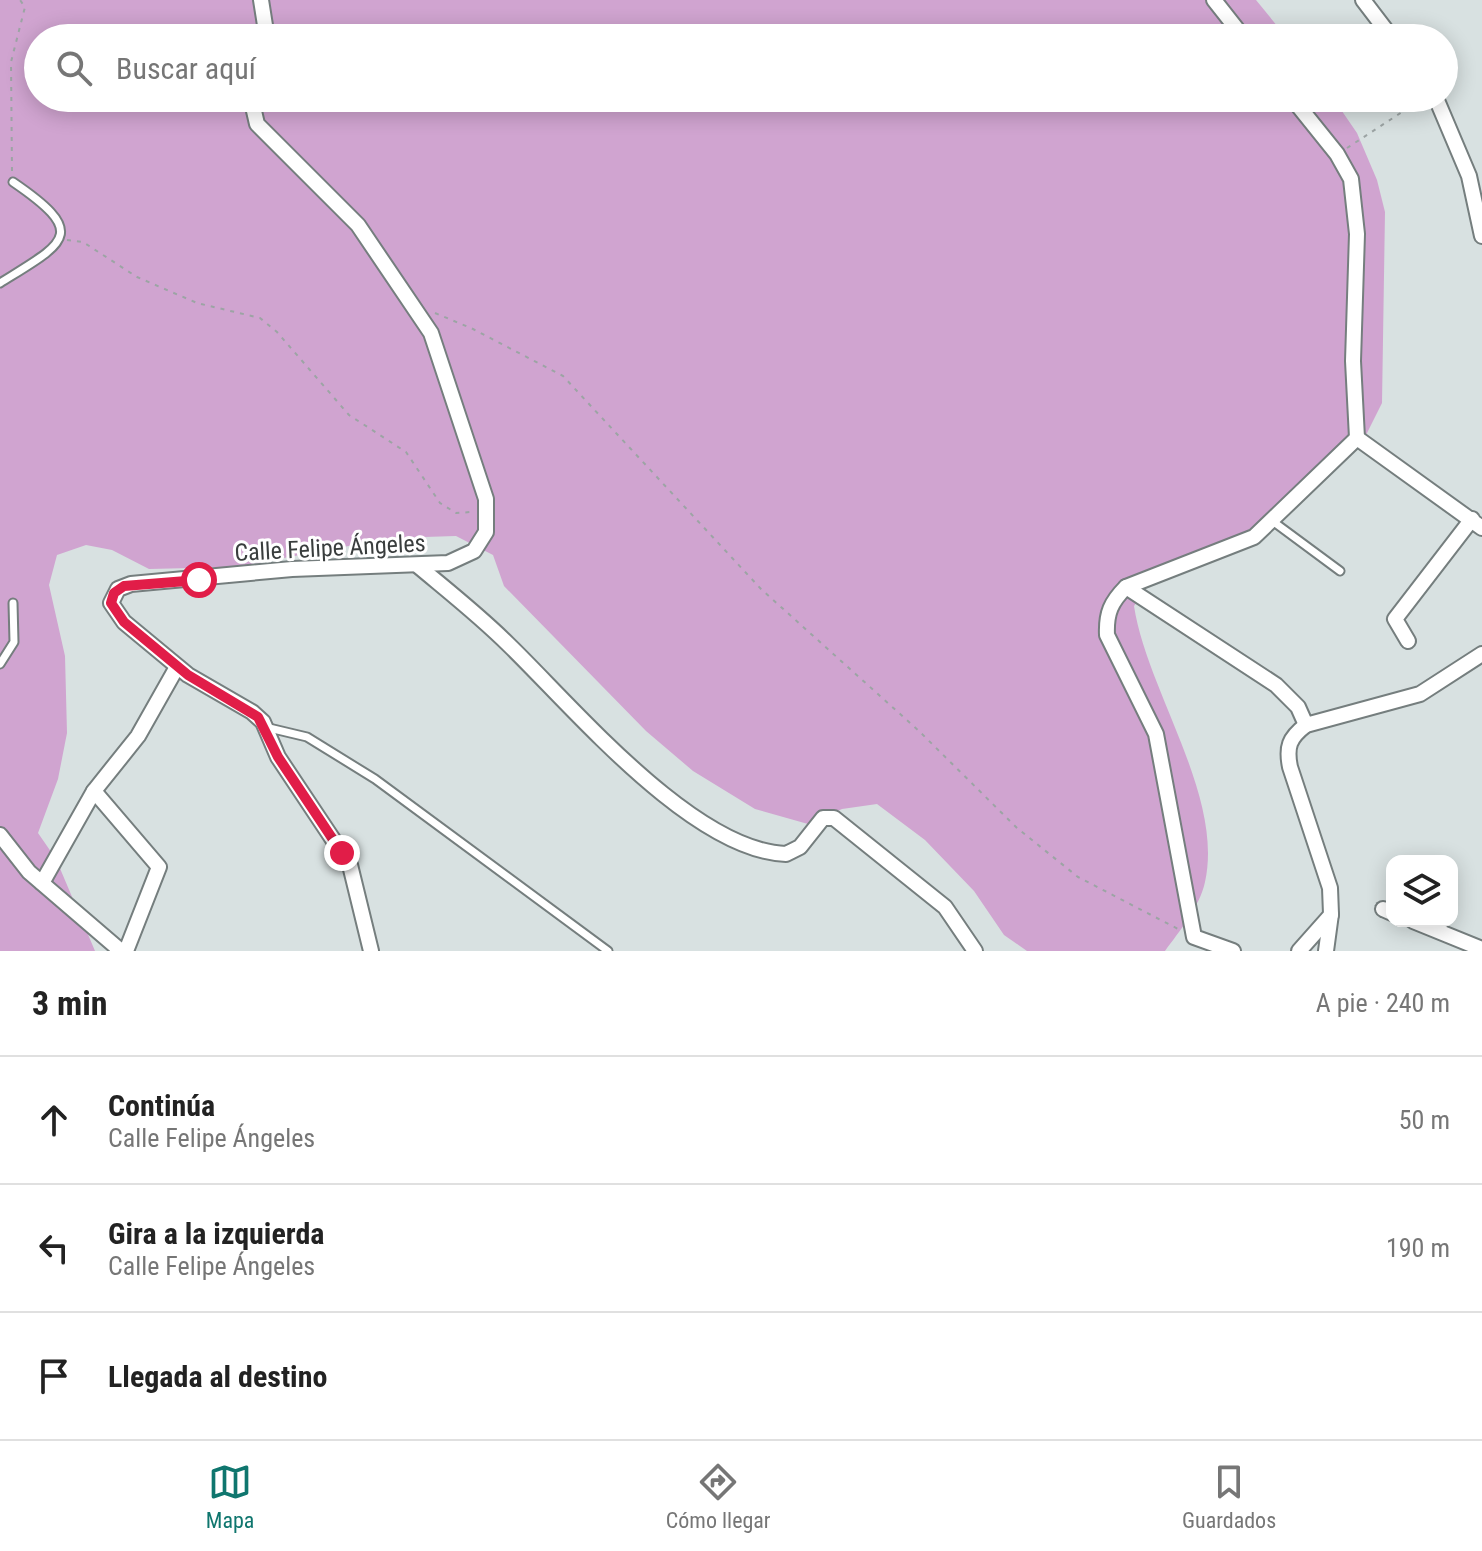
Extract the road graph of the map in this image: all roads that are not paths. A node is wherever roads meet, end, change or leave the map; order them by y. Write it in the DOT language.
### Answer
graph roads {
  1 [pos="261,0"];
  2 [pos="1214,0"];
  3 [pos="1382,0"];
  4 [pos="1367,6"];
  5 [pos="265,24"];
  6 [pos="1233,24"];
  7 [pos="1381,24"];
  8 [pos="254,112"];
  9 [pos="1303,112"];
  10 [pos="1442,112"];
  11 [pos="13,182"];
  12 [pos="1482,232"];
  13 [pos="0,283"];
  14 [pos="1357,438"];
  15 [pos="1271,520"];
  16 [pos="1477,523"];
  17 [pos="417,565"];
  18 [pos="1340,571"];
  19 [pos="1126,587"];
  20 [pos="13,603"];
  21 [pos="1408,641"];
  22 [pos="1482,654"];
  23 [pos="0,664"];
  24 [pos="177,667"];
  25 [pos="1306,725"];
  26 [pos="265,727"];
  27 [pos="94,791"];
  28 [pos="0,835"];
  29 [pos="42,883"];
  30 [pos="1331,914"];
  31 [pos="1425,927"];
  32 [pos="1192,944"];
  33 [pos="1462,946"];
  34 [pos="1482,949"];
  35 [pos="123,951"];
  36 [pos="371,951"];
  37 [pos="608,951"];
  38 [pos="975,951"];
  39 [pos="1233,951"];
  40 [pos="1299,951"];
  41 [pos="1326,951"];
  1 -- 5 [label="street"];
  2 -- 6 [label="street"];
  3 -- 4 [label="street"];
  4 -- 7 [label="street"];
  8 -- 17 [label="street, Calle Felipe Ángeles"];
  9 -- 14 [label="street"];
  10 -- 12 [label="street"];
  11 -- 13 [label="lane"];
  14 -- 15 [label="street"];
  14 -- 16 [label="street"];
  15 -- 18 [label="lane"];
  15 -- 19 [label="street"];
  16 -- 21 [label="street"];
  17 -- 24 [label="street, Calle Felipe Ángeles"];
  17 -- 38 [label="street"];
  19 -- 25 [label="street"];
  19 -- 32 [label="street"];
  20 -- 23 [label="lane"];
  22 -- 25 [label="street"];
  24 -- 26 [label="street, Calle Felipe Ángeles"];
  24 -- 27 [label="street"];
  25 -- 30 [label="street"];
  26 -- 36 [label="street, Calle Felipe Ángeles"];
  26 -- 37 [label="lane"];
  27 -- 29 [label="street"];
  27 -- 35 [label="street"];
  28 -- 29 [label="street"];
  29 -- 35 [label="street"];
  30 -- 40 [label="street"];
  30 -- 41 [label="street"];
  31 -- 33 [label="street"];
  32 -- 39 [label="street"];
  33 -- 34 [label="street"];
}
